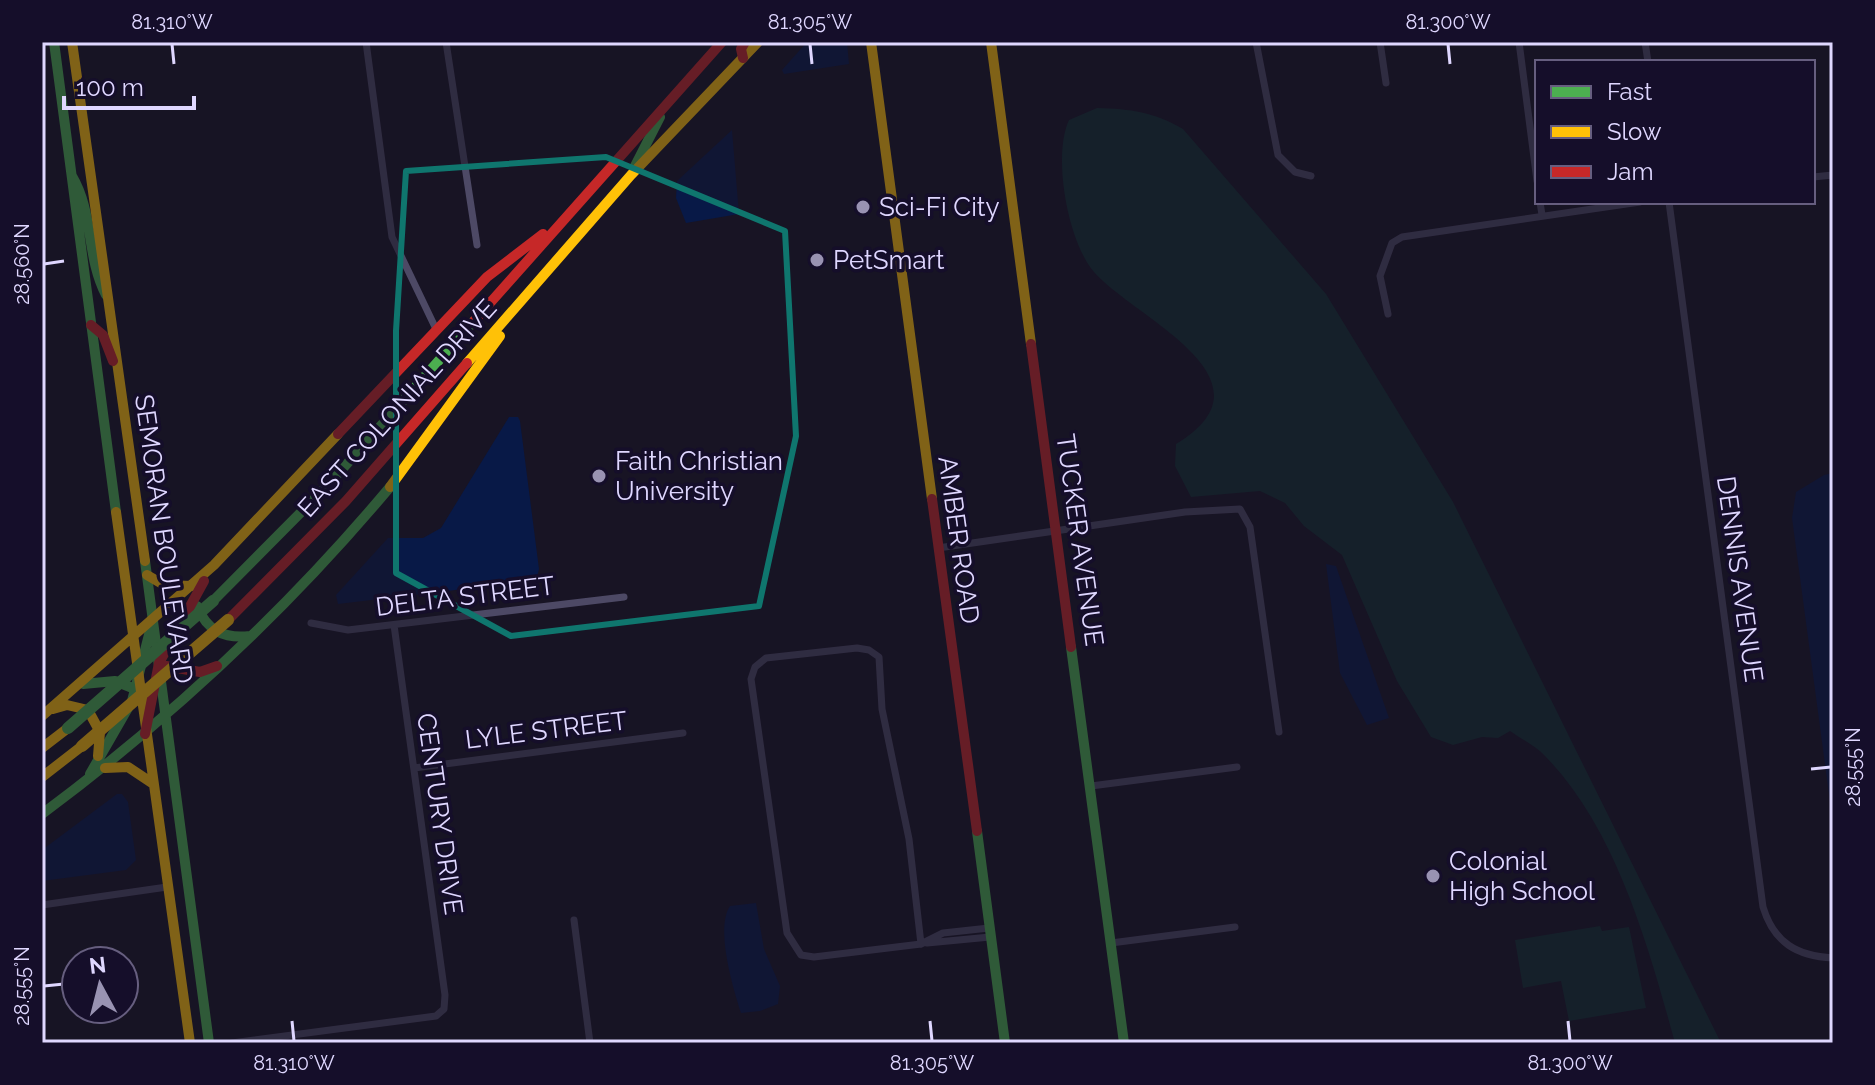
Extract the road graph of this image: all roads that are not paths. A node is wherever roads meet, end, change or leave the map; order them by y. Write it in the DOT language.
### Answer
graph roads {
  1 [pos="54,42"];
  2 [pos="72,42"];
  3 [pos="366,42"];
  4 [pos="446,42"];
  5 [pos="722,42"];
  6 [pos="745,42"];
  7 [pos="758,42"];
  8 [pos="871,42"];
  9 [pos="991,42"];
  10 [pos="1256,42"];
  11 [pos="1380,42"];
  12 [pos="1519,42"];
  13 [pos="743,58"];
  14 [pos="1386,83"];
  15 [pos="676,90"];
  16 [pos="1535,166"];
  17 [pos="71,175"];
  18 [pos="631,175"];
  19 [pos="1311,176"];
  20 [pos="1540,204"];
  21 [pos="1625,204"];
  22 [pos="1669,204"];
  23 [pos="1542,215"];
  24 [pos="565,217"];
  25 [pos="477,245"];
  26 [pos="108,298"];
  27 [pos="523,299"];
  28 [pos="1388,314"];
  29 [pos="91,325"];
  30 [pos="436,329"];
  31 [pos="117,368"];
  32 [pos="1056,532"];
  33 [pos="938,548"];
  34 [pos="147,575"];
  35 [pos="194,590"];
  36 [pos="624,597"];
  37 [pos="153,619"];
  38 [pos="311,623"];
  39 [pos="394,625"];
  40 [pos="251,636"];
  41 [pos="133,639"];
  42 [pos="147,654"];
  43 [pos="224,662"];
  44 [pos="159,663"];
  45 [pos="80,685"];
  46 [pos="139,689"];
  47 [pos="153,700"];
  48 [pos="46,713"];
  49 [pos="167,715"];
  50 [pos="1279,732"];
  51 [pos="683,733"];
  52 [pos="145,734"];
  53 [pos="42,748"];
  54 [pos="99,766"];
  55 [pos="1237,767"];
  56 [pos="414,768"];
  57 [pos="42,777"];
  58 [pos="152,783"];
  59 [pos="1091,786"];
  60 [pos="42,814"];
  61 [pos="167,887"];
  62 [pos="42,905"];
  63 [pos="574,920"];
  64 [pos="1235,927"];
  65 [pos="989,932"];
  66 [pos="1111,943"];
  67 [pos="921,944"];
  68 [pos="1833,958"];
  69 [pos="190,1043"];
  70 [pos="209,1043"];
  71 [pos="232,1043"];
  72 [pos="590,1043"];
  73 [pos="1005,1043"];
  74 [pos="1124,1043"];
  1 -- 17 [label="main road, SEMORAN BOULEVARD"];
  2 -- 26 [label="main road, SEMORAN BOULEVARD"];
  3 -- 30 [label="street"];
  4 -- 25 [label="street"];
  5 -- 15 [label="main road, EAST COLONIAL DRIVE"];
  6 -- 13 [label="main road"];
  7 -- 13 [label="main road, EAST COLONIAL DRIVE"];
  8 -- 33 [label="main road, AMBER ROAD"];
  9 -- 32 [label="main road, TUCKER AVENUE"];
  10 -- 19 [label="street"];
  11 -- 14 [label="street"];
  12 -- 16 [label="street"];
  13 -- 18 [label="main road, EAST COLONIAL DRIVE"];
  15 -- 18 [label="main road"];
  15 -- 24 [label="main road, EAST COLONIAL DRIVE"];
  17 -- 26 [label="main road"];
  17 -- 29 [label="main road, SEMORAN BOULEVARD"];
  18 -- 27 [label="main road, EAST COLONIAL DRIVE"];
  20 -- 23 [label="street"];
  21 -- 23 [label="street"];
  22 -- 68 [label="street, DENNIS AVENUE"];
  23 -- 28 [label="street"];
  24 -- 30 [label="main road"];
  24 -- 53 [label="main road, EAST COLONIAL DRIVE, bridge"];
  26 -- 31 [label="main road, SEMORAN BOULEVARD"];
  27 -- 40 [label="main road"];
  27 -- 57 [label="main road, EAST COLONIAL DRIVE, bridge"];
  29 -- 31 [label="main road"];
  29 -- 41 [label="main road, SEMORAN BOULEVARD"];
  30 -- 35 [label="main road"];
  31 -- 34 [label="main road, SEMORAN BOULEVARD"];
  32 -- 33 [label="street"];
  32 -- 50 [label="street"];
  32 -- 59 [label="main road, TUCKER AVENUE"];
  33 -- 65 [label="main road, AMBER ROAD"];
  34 -- 35 [label="main road"];
  34 -- 37 [label="main road, SEMORAN BOULEVARD"];
  35 -- 37 [label="main road"];
  35 -- 40 [label="main road"];
  35 -- 44 [label="main road"];
  36 -- 39 [label="street, DELTA STREET"];
  37 -- 41 [label="main road"];
  37 -- 42 [label="main road"];
  37 -- 44 [label="main road, SEMORAN BOULEVARD"];
  38 -- 39 [label="street, DELTA STREET"];
  39 -- 56 [label="street, CENTURY DRIVE"];
  40 -- 43 [label="main road"];
  41 -- 42 [label="main road"];
  41 -- 45 [label="main road"];
  41 -- 46 [label="main road, SEMORAN BOULEVARD"];
  42 -- 44 [label="main road"];
  42 -- 46 [label="main road"];
  43 -- 44 [label="main road"];
  43 -- 49 [label="main road"];
  44 -- 47 [label="main road"];
  44 -- 49 [label="main road, SEMORAN BOULEVARD"];
  45 -- 46 [label="main road"];
  45 -- 48 [label="main road"];
  46 -- 47 [label="main road"];
  46 -- 52 [label="main road, SEMORAN BOULEVARD"];
  46 -- 54 [label="main road"];
  47 -- 49 [label="main road"];
  47 -- 52 [label="main road"];
  48 -- 54 [label="main road"];
  49 -- 52 [label="main road"];
  49 -- 70 [label="main road, SEMORAN BOULEVARD"];
  51 -- 56 [label="street, LYLE STREET"];
  52 -- 54 [label="main road"];
  52 -- 58 [label="main road, SEMORAN BOULEVARD"];
  54 -- 58 [label="main road"];
  54 -- 60 [label="main road"];
  55 -- 59 [label="street"];
  56 -- 71 [label="street, CENTURY DRIVE"];
  58 -- 61 [label="main road, SEMORAN BOULEVARD"];
  59 -- 66 [label="main road, TUCKER AVENUE"];
  61 -- 62 [label="street"];
  61 -- 69 [label="main road, SEMORAN BOULEVARD"];
  63 -- 72 [label="street"];
  64 -- 66 [label="street"];
  65 -- 67 [label="street"];
  65 -- 73 [label="main road, AMBER ROAD"];
  66 -- 74 [label="main road, TUCKER AVENUE"];
  67 -- 67 [label="street"];
}
